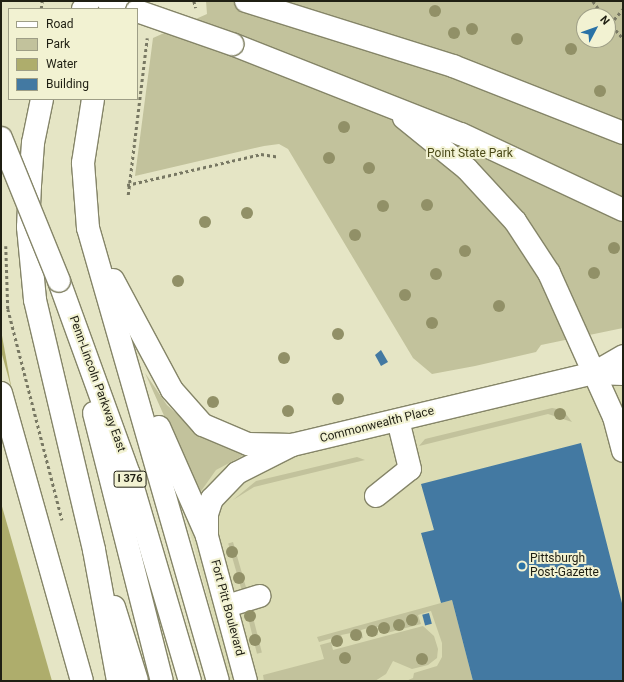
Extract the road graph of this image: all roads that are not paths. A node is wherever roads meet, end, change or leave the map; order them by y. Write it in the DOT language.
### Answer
graph roads {
  1 [pos="108,1"];
  2 [pos="148,1"];
  3 [pos="246,1"];
  4 [pos="128,8"];
  5 [pos="138,11"];
  6 [pos="138,13"];
  7 [pos="376,99"];
  8 [pos="42,100"];
  9 [pos="93,100"];
  10 [pos="623,133"];
  11 [pos="1,138"];
  12 [pos="623,210"];
  13 [pos="88,228"];
  14 [pos="59,281"];
  15 [pos="123,348"];
  16 [pos="623,356"];
  17 [pos="594,373"];
  18 [pos="623,374"];
  19 [pos="1,393"];
  20 [pos="398,420"];
  21 [pos="292,445"];
  22 [pos="623,451"];
  23 [pos="376,496"];
  24 [pos="207,536"];
  25 [pos="94,550"];
  26 [pos="260,596"];
  27 [pos="227,606"];
  28 [pos="82,681"];
  29 [pos="118,681"];
  30 [pos="138,681"];
  31 [pos="162,681"];
  32 [pos="190,681"];
  33 [pos="218,681"];
  34 [pos="246,681"];
  1 -- 4 [label="main road"];
  2 -- 6 [label="main road"];
  3 -- 10 [label="main road"];
  5 -- 7 [label="main road, bridge"];
  7 -- 12 [label="main road"];
  7 -- 17 [label="main road"];
  8 -- 25 [label="main road"];
  9 -- 13 [label="main road"];
  11 -- 14 [label="main road, Penn-Lincoln Parkway East / I 376, bridge"];
  13 -- 15 [label="main road"];
  13 -- 21 [label="main road"];
  14 -- 31 [label="main road"];
  14 -- 32 [label="main road, Penn-Lincoln Parkway East / I 376"];
  15 -- 24 [label="main road"];
  15 -- 33 [label="main road"];
  16 -- 17 [label="main road, Commonwealth Place"];
  17 -- 18 [label="main road, Commonwealth Place"];
  17 -- 20 [label="main road, Commonwealth Place"];
  17 -- 22 [label="main road"];
  19 -- 28 [label="main road"];
  20 -- 21 [label="main road, Commonwealth Place"];
  20 -- 23 [label="main road"];
  21 -- 24 [label="main road, Commonwealth Place"];
  24 -- 27 [label="main road, Fort Pitt Boulevard"];
  25 -- 29 [label="main road"];
  25 -- 30 [label="main road"];
  26 -- 27 [label="main road"];
  27 -- 34 [label="main road, Fort Pitt Boulevard"];
}
